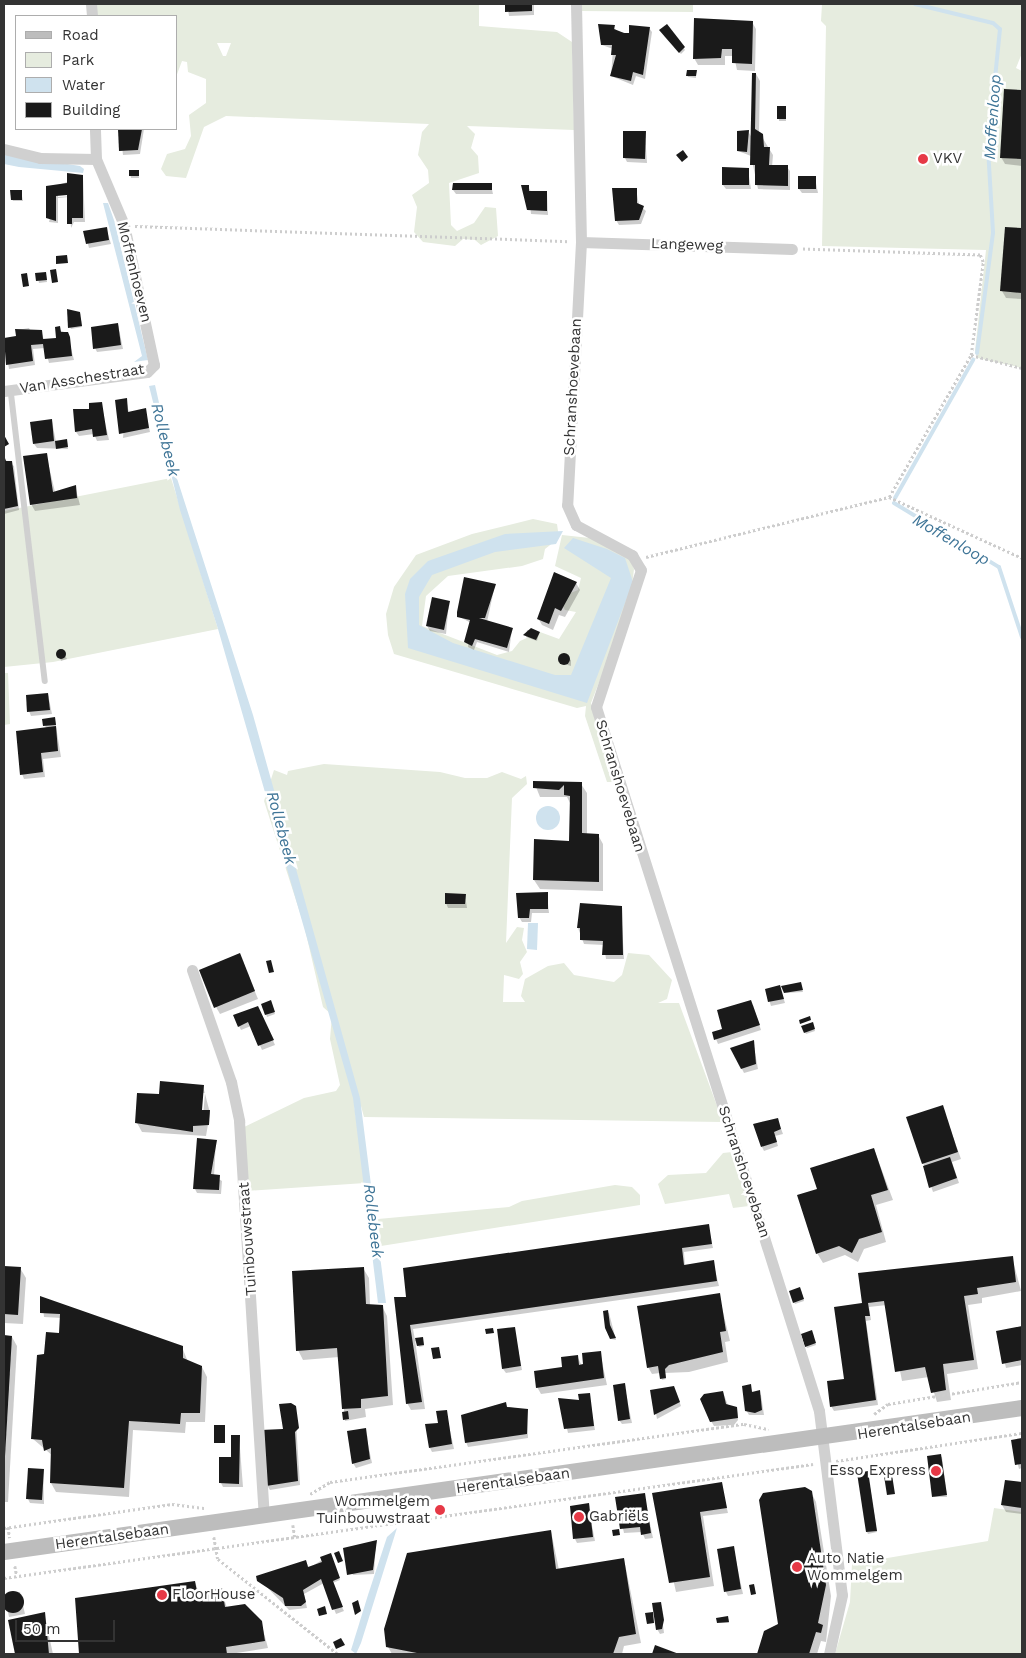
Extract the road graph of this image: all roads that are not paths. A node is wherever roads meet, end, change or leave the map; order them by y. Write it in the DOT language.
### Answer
graph roads {
  1 [pos="576,4"];
  2 [pos="95,130"];
  3 [pos="4,149"];
  4 [pos="96,159"];
  5 [pos="581,242"];
  6 [pos="792,248"];
  7 [pos="156,360"];
  8 [pos="7,390"];
  9 [pos="45,681"];
  10 [pos="192,970"];
  11 [pos="1022,1408"];
  12 [pos="822,1439"];
  13 [pos="264,1516"];
  14 [pos="4,1552"];
  15 [pos="830,1654"];
  1 -- 5 [label="street, Schranshoevebaan"];
  2 -- 4 [label="street, Moffenhoeven"];
  3 -- 4 [label="street"];
  4 -- 7 [label="street, Moffenhoeven"];
  5 -- 6 [label="street, Langeweg"];
  5 -- 12 [label="street, Schranshoevebaan"];
  7 -- 8 [label="street, Van Asschestraat"];
  8 -- 9 [label="lane"];
  10 -- 13 [label="street, Tuinbouwstraat"];
  11 -- 12 [label="main road, Herentalsebaan"];
  12 -- 13 [label="main road, Herentalsebaan"];
  12 -- 15 [label="street, Schranshoevebaan"];
  13 -- 14 [label="main road, Herentalsebaan"];
}
